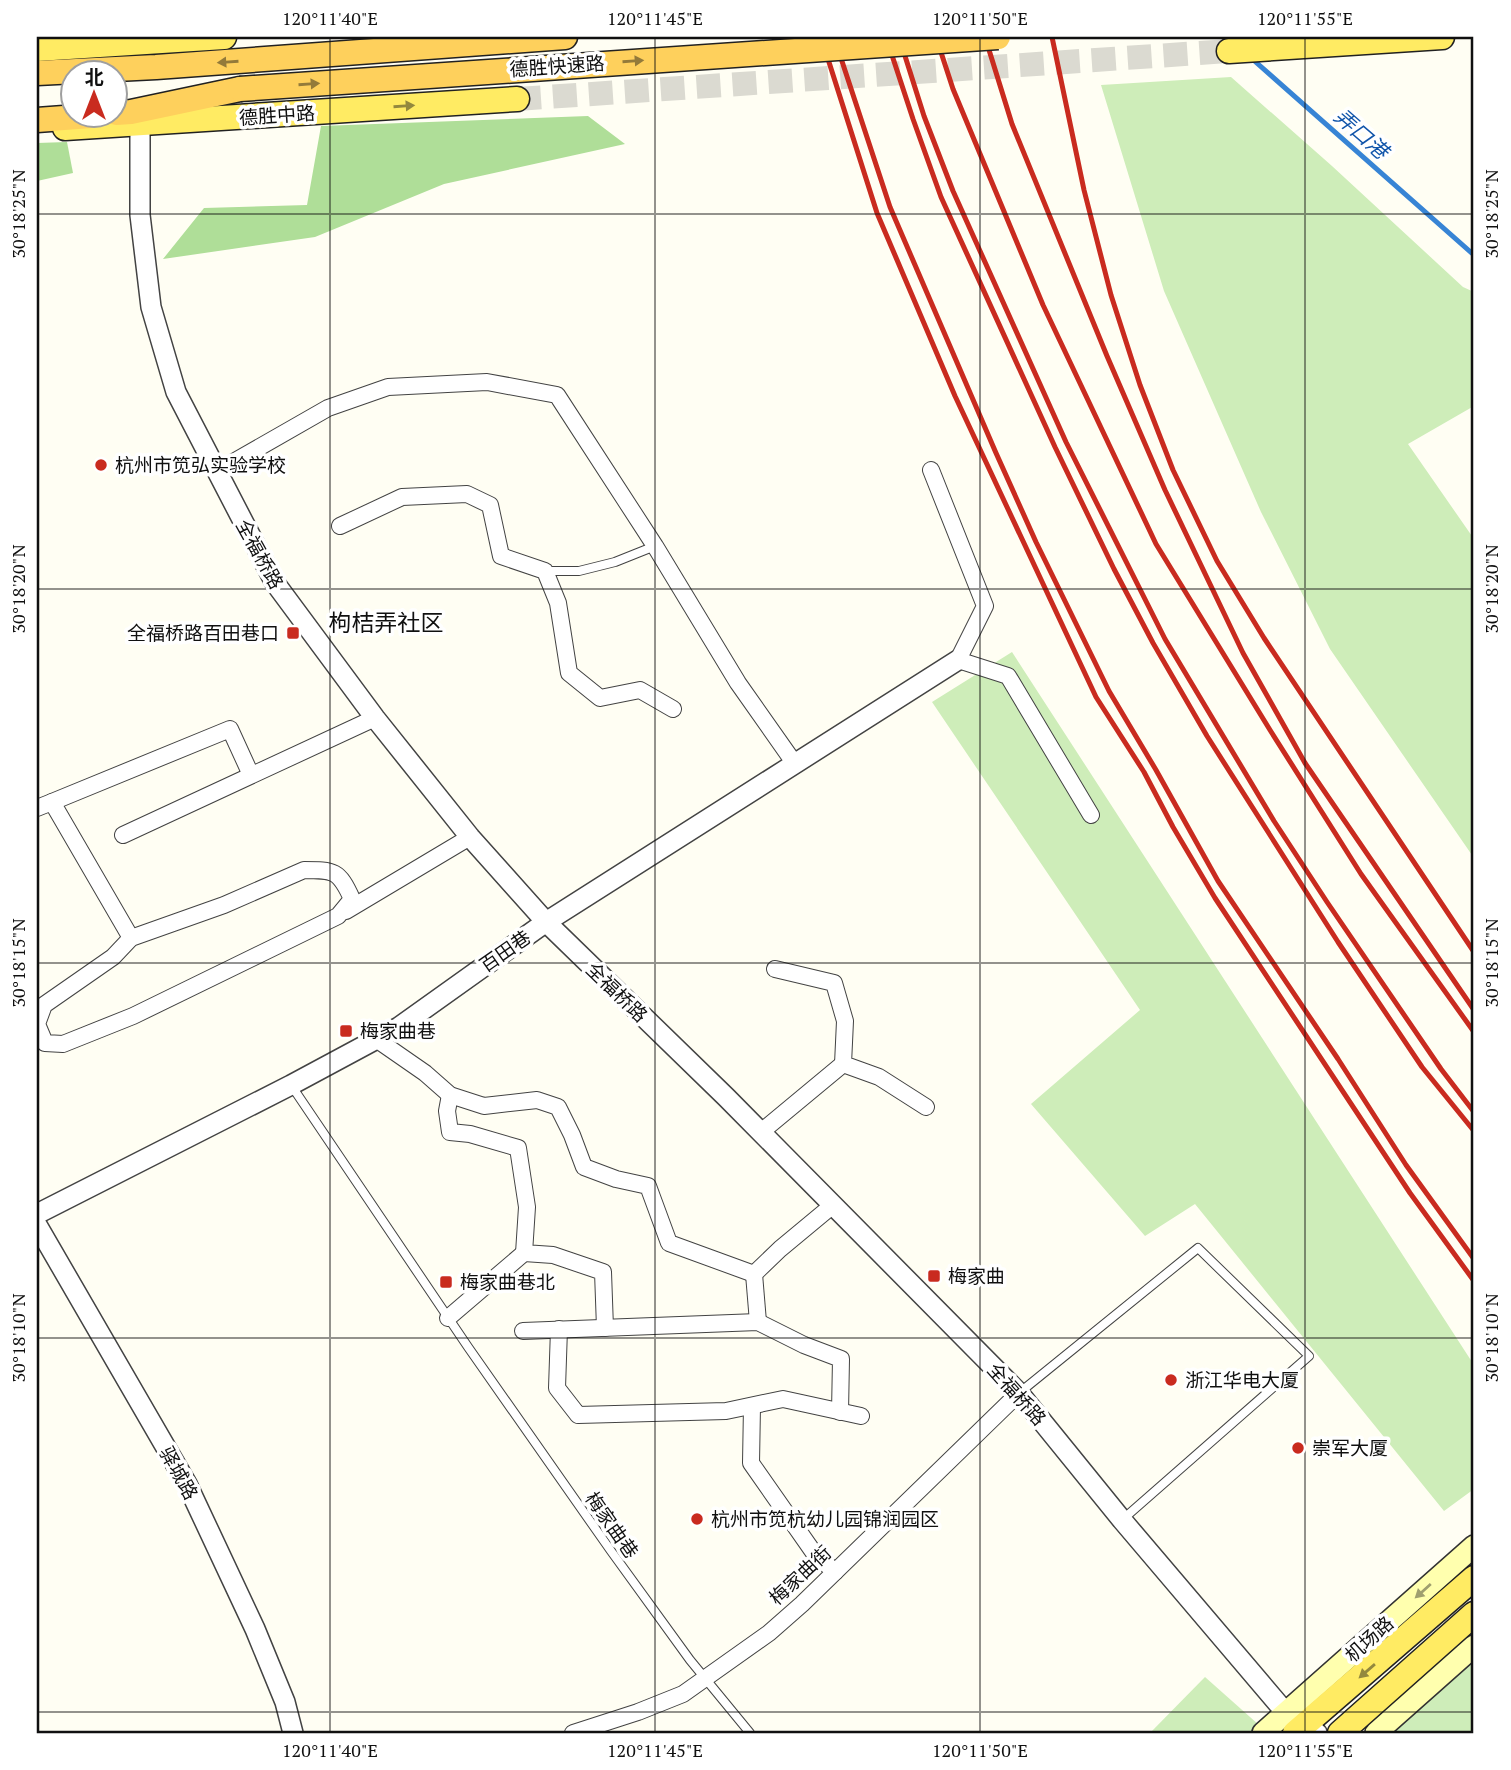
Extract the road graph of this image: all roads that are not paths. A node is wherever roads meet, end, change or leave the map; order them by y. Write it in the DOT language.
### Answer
graph roads {
  1 [pos="224,37"];
  2 [pos="565,37"];
  3 [pos="998,37"];
  4 [pos="1442,37"];
  5 [pos="118,40"];
  6 [pos="87,41"];
  7 [pos="37,49"];
  8 [pos="1229,51"];
  9 [pos="37,73"];
  10 [pos="240,89"];
  11 [pos="130,97"];
  12 [pos="517,99"];
  13 [pos="60,102"];
  14 [pos="37,104"];
  15 [pos="130,112"];
  16 [pos="60,118"];
  17 [pos="37,120"];
  18 [pos="140,124"];
  19 [pos="37,129"];
  20 [pos="931,470"];
  21 [pos="216,472"];
  22 [pos="340,526"];
  23 [pos="655,546"];
  24 [pos="545,571"];
  25 [pos="958,660"];
  26 [pos="673,709"];
  27 [pos="375,718"];
  28 [pos="795,764"];
  29 [pos="251,775"];
  30 [pos="44,805"];
  31 [pos="1091,815"];
  32 [pos="123,835"];
  33 [pos="470,837"];
  34 [pos="338,916"];
  35 [pos="546,922"];
  36 [pos="131,937"];
  37 [pos="775,969"];
  38 [pos="376,1039"];
  39 [pos="844,1065"];
  40 [pos="291,1085"];
  41 [pos="450,1095"];
  42 [pos="926,1107"];
  43 [pos="761,1132"];
  44 [pos="833,1205"];
  45 [pos="37,1214"];
  46 [pos="37,1225"];
  47 [pos="524,1253"];
  48 [pos="754,1274"];
  49 [pos="448,1318"];
  50 [pos="758,1322"];
  51 [pos="605,1328"];
  52 [pos="559,1329"];
  53 [pos="523,1331"];
  54 [pos="1019,1393"];
  55 [pos="751,1406"];
  56 [pos="840,1412"];
  57 [pos="861,1416"];
  58 [pos="1122,1520"];
  59 [pos="1474,1546"];
  60 [pos="835,1572"];
  61 [pos="1474,1578"];
  62 [pos="1474,1614"];
  63 [pos="1474,1646"];
  64 [pos="705,1679"];
  65 [pos="1301,1726"];
  66 [pos="293,1733"];
  67 [pos="573,1733"];
  68 [pos="750,1733"];
  69 [pos="1263,1733"];
  70 [pos="1340,1733"];
  71 [pos="1376,1733"];
  1 -- 5 [label="main road"];
  2 -- 9 [label="highway, 德胜快速路, one-way"];
  10 -- 3 [label="highway, 德胜快速路, one-way, bridge"];
  4 -- 8 [label="main road"];
  5 -- 6 [label="main road"];
  6 -- 7 [label="main road"];
  10 -- 11 [label="highway, 德胜快速路"];
  10 -- 15 [label="highway"];
  18 -- 12 [label="main road, 德胜中路, one-way"];
  13 -- 14 [label="highway"];
  16 -- 17 [label="highway"];
  18 -- 19 [label="main road, 德胜中路"];
  18 -- 21 [label="street, 全福桥路"];
  20 -- 25 [label="street"];
  21 -- 23 [label="street"];
  21 -- 27 [label="street, 全福桥路"];
  22 -- 24 [label="street"];
  23 -- 24 [label="lane"];
  23 -- 28 [label="street"];
  24 -- 26 [label="street"];
  25 -- 28 [label="street, 百田巷"];
  25 -- 31 [label="street"];
  27 -- 29 [label="street"];
  27 -- 33 [label="street, 全福桥路"];
  28 -- 35 [label="street, 百田巷"];
  29 -- 30 [label="street"];
  29 -- 32 [label="street"];
  30 -- 36 [label="street"];
  33 -- 34 [label="street"];
  33 -- 35 [label="street, 全福桥路"];
  34 -- 36 [label="street"];
  34 -- 36 [label="street"];
  35 -- 38 [label="street, 百田巷"];
  35 -- 43 [label="street, 全福桥路"];
  37 -- 39 [label="street"];
  38 -- 40 [label="street, 百田巷"];
  38 -- 41 [label="street"];
  39 -- 42 [label="street"];
  39 -- 43 [label="street"];
  40 -- 45 [label="street, 百田巷"];
  40 -- 49 [label="lane, 梅家曲巷"];
  41 -- 47 [label="street"];
  41 -- 48 [label="street"];
  43 -- 44 [label="street, 全福桥路"];
  44 -- 48 [label="street"];
  44 -- 54 [label="street, 全福桥路"];
  46 -- 66 [label="street, 驿城路"];
  47 -- 49 [label="street"];
  47 -- 51 [label="street"];
  48 -- 50 [label="street"];
  49 -- 64 [label="lane, 梅家曲巷"];
  50 -- 51 [label="street"];
  50 -- 56 [label="street"];
  51 -- 52 [label="street"];
  52 -- 53 [label="street"];
  52 -- 55 [label="street"];
  54 -- 58 [label="street, 全福桥路"];
  54 -- 58 [label="lane"];
  54 -- 60 [label="street, 梅家曲街"];
  55 -- 56 [label="street"];
  55 -- 60 [label="street"];
  56 -- 57 [label="street"];
  58 -- 65 [label="street, 全福桥路"];
  59 -- 65 [label="main road, 机场路, one-way"];
  60 -- 64 [label="street, 梅家曲街"];
  61 -- 65 [label="main road, 机场路, one-way"];
  62 -- 70 [label="main road"];
  63 -- 71 [label="main road"];
  64 -- 67 [label="street, 梅家曲街"];
  64 -- 68 [label="lane, 梅家曲巷"];
  65 -- 69 [label="main road, 机场路"];
}
